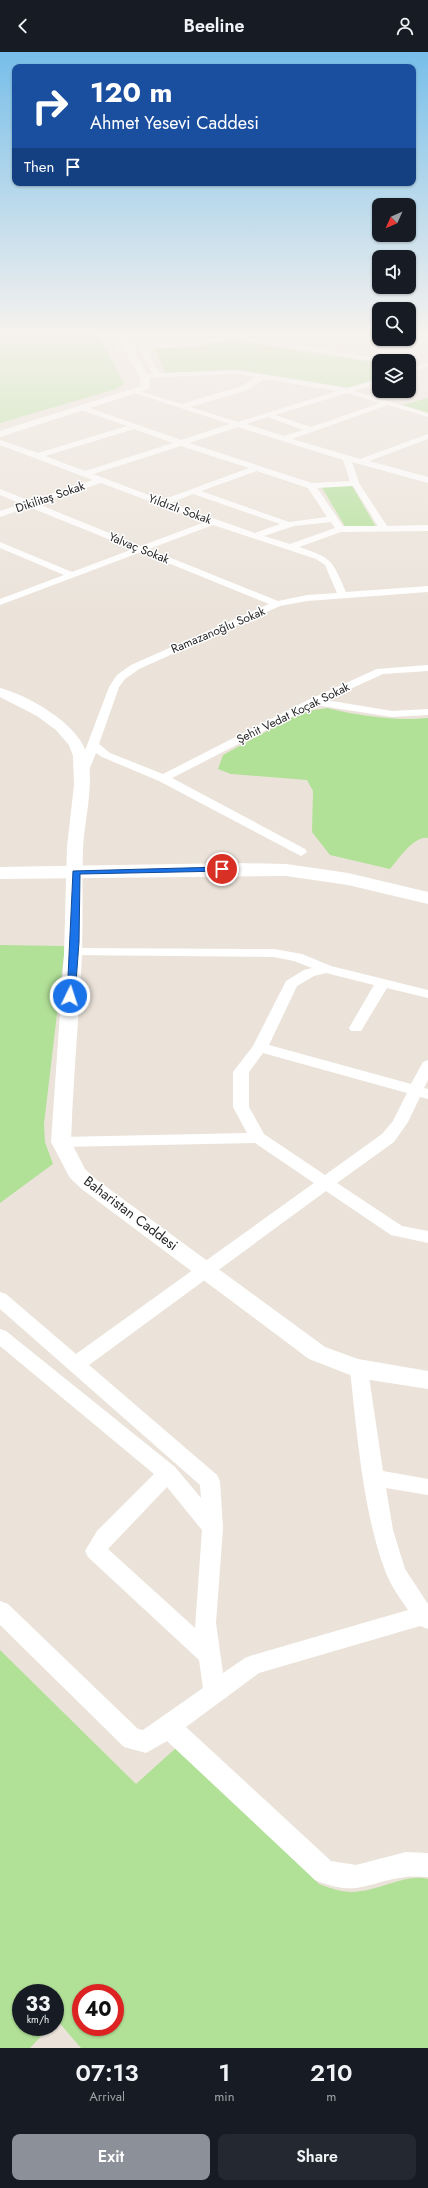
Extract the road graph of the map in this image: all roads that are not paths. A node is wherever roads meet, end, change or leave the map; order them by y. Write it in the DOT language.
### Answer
graph roads {
  1 [pos="25,426"];
  2 [pos="135,426"];
  3 [pos="235,426"];
  4 [pos="243,426"];
  5 [pos="301,426"];
  6 [pos="323,426"];
  7 [pos="312,430"];
  8 [pos="0,434"];
  9 [pos="428,436"];
  10 [pos="284,439"];
  11 [pos="0,442"];
  12 [pos="181,443"];
  13 [pos="38,456"];
  14 [pos="347,458"];
  15 [pos="362,461"];
  16 [pos="255,469"];
  17 [pos="85,474"];
  18 [pos="100,480"];
  19 [pos="428,480"];
  20 [pos="355,483"];
  21 [pos="311,486"];
  22 [pos="192,491"];
  23 [pos="0,492"];
  24 [pos="161,502"];
  25 [pos="30,504"];
  26 [pos="0,514"];
  27 [pos="335,519"];
  28 [pos="213,522"];
  29 [pos="288,524"];
  30 [pos="340,528"];
  31 [pos="384,528"];
  32 [pos="428,528"];
  33 [pos="256,536"];
  34 [pos="0,545"];
  35 [pos="291,547"];
  36 [pos="142,549"];
  37 [pos="72,575"];
  38 [pos="428,589"];
  39 [pos="342,594"];
  40 [pos="0,602"];
  41 [pos="277,604"];
  42 [pos="428,668"];
  43 [pos="0,692"];
  44 [pos="314,701"];
  45 [pos="0,703"];
  46 [pos="428,712"];
  47 [pos="66,734"];
  48 [pos="93,745"];
  49 [pos="81,778"];
  50 [pos="163,778"];
  51 [pos="301,852"];
  52 [pos="0,860"];
  53 [pos="76,866"];
  54 [pos="0,873"];
  55 [pos="428,885"];
  56 [pos="428,898"];
  57 [pos="74,952"];
  58 [pos="326,969"];
  59 [pos="383,982"];
  60 [pos="428,994"];
  61 [pos="356,1028"];
  62 [pos="260,1047"];
  63 [pos="428,1065"];
  64 [pos="421,1092"];
  65 [pos="258,1138"];
  66 [pos="61,1142"];
  67 [pos="327,1183"];
  68 [pos="428,1237"];
  69 [pos="208,1270"];
  70 [pos="0,1299"];
  71 [pos="0,1336"];
  72 [pos="77,1364"];
  73 [pos="359,1370"];
  74 [pos="428,1380"];
  75 [pos="168,1473"];
  76 [pos="374,1478"];
  77 [pos="428,1487"];
  78 [pos="213,1528"];
  79 [pos="0,1611"];
  80 [pos="426,1617"];
  81 [pos="209,1655"];
  82 [pos="215,1693"];
  83 [pos="169,1727"];
  84 [pos="428,1865"];
  1 -- 8 [label="street"];
  2 -- 12 [label="street"];
  2 -- 13 [label="street"];
  3 -- 12 [label="street"];
  4 -- 10 [label="street"];
  5 -- 7 [label="street"];
  6 -- 7 [label="street"];
  7 -- 10 [label="street"];
  9 -- 15 [label="street"];
  10 -- 14 [label="street"];
  11 -- 13 [label="street, Yıldızlı Sokak"];
  12 -- 16 [label="street"];
  12 -- 17 [label="street"];
  13 -- 17 [label="street, Yıldızlı Sokak"];
  14 -- 15 [label="street"];
  14 -- 20 [label="street"];
  15 -- 19 [label="street"];
  16 -- 21 [label="street"];
  16 -- 22 [label="street"];
  17 -- 18 [label="street, Yıldızlı Sokak"];
  18 -- 24 [label="street, Yıldızlı Sokak"];
  18 -- 25 [label="street, Dikilitaş Sokak"];
  20 -- 21 [label="street"];
  20 -- 31 [label="street"];
  21 -- 27 [label="street"];
  22 -- 24 [label="street"];
  22 -- 29 [label="street"];
  23 -- 25 [label="street, Yalvaç Sokak"];
  24 -- 28 [label="street, Yıldızlı Sokak"];
  25 -- 26 [label="street, Dikilitaş Sokak"];
  25 -- 36 [label="street, Yalvaç Sokak"];
  27 -- 29 [label="street"];
  27 -- 30 [label="street"];
  28 -- 33 [label="street, Yıldızlı Sokak"];
  28 -- 36 [label="street"];
  29 -- 33 [label="street"];
  30 -- 31 [label="street"];
  30 -- 35 [label="street"];
  31 -- 32 [label="street"];
  33 -- 35 [label="street, Yıldızlı Sokak"];
  34 -- 37 [label="street"];
  35 -- 39 [label="street, Yıldızlı Sokak"];
  36 -- 37 [label="street"];
  36 -- 41 [label="street, Yalvaç Sokak"];
  37 -- 40 [label="street"];
  38 -- 39 [label="street, Ramazanoğlu Sokak"];
  39 -- 41 [label="street, Ramazanoğlu Sokak"];
  41 -- 48 [label="street, Ramazanoğlu Sokak"];
  42 -- 44 [label="street, Şehit Vedat Koçak Sokak"];
  43 -- 47 [label="street"];
  44 -- 46 [label="street"];
  44 -- 50 [label="street, Şehit Vedat Koçak Sokak"];
  45 -- 47 [label="street"];
  47 -- 49 [label="street"];
  48 -- 49 [label="street, Ramazanoğlu Sokak"];
  48 -- 50 [label="street"];
  49 -- 53 [label="street"];
  50 -- 51 [label="street"];
  52 -- 53 [label="main road"];
  53 -- 54 [label="main road"];
  53 -- 55 [label="main road"];
  53 -- 56 [label="main road"];
  53 -- 57 [label="street"];
  57 -- 58 [label="street"];
  57 -- 66 [label="street"];
  58 -- 59 [label="street"];
  58 -- 62 [label="street"];
  59 -- 60 [label="street"];
  59 -- 61 [label="street"];
  62 -- 64 [label="street"];
  62 -- 65 [label="street"];
  63 -- 64 [label="street"];
  64 -- 67 [label="street"];
  65 -- 66 [label="street"];
  65 -- 67 [label="street"];
  66 -- 69 [label="street, Baharistan Caddesi"];
  67 -- 68 [label="street"];
  67 -- 69 [label="street"];
  69 -- 72 [label="street"];
  69 -- 73 [label="street, Baharistan Caddesi"];
  70 -- 72 [label="street"];
  71 -- 75 [label="street"];
  72 -- 78 [label="street"];
  73 -- 74 [label="street, Baharistan Caddesi"];
  73 -- 76 [label="street"];
  75 -- 78 [label="street"];
  75 -- 81 [label="street"];
  76 -- 77 [label="street"];
  76 -- 80 [label="street"];
  78 -- 81 [label="street"];
  79 -- 83 [label="street"];
  80 -- 82 [label="street"];
  81 -- 82 [label="street"];
  82 -- 83 [label="street"];
  83 -- 84 [label="street"];
}
